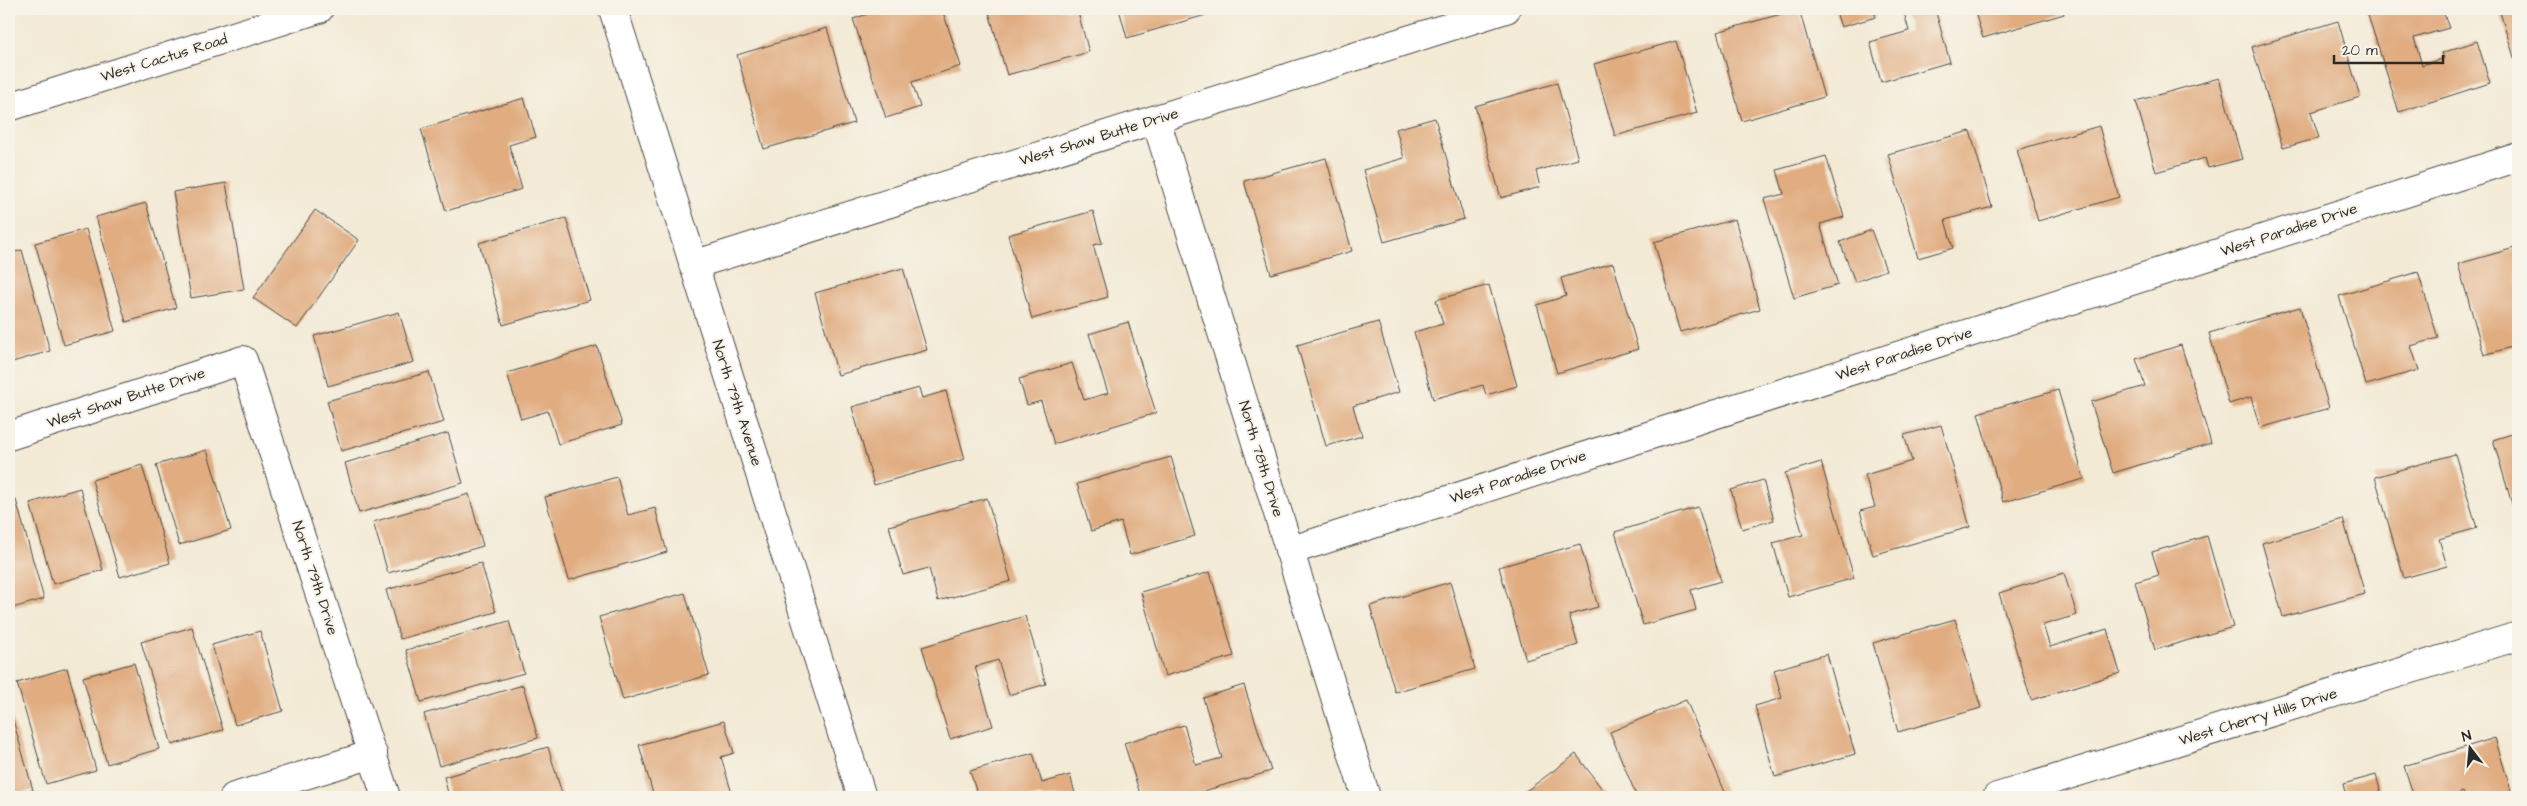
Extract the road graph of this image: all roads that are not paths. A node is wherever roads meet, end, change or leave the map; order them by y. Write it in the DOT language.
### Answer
graph roads {
  1 [pos="319,9"];
  2 [pos="612,9"];
  3 [pos="1506,9"];
  4 [pos="9,107"];
  5 [pos="1156,120"];
  6 [pos="2518,157"];
  7 [pos="693,265"];
  8 [pos="243,360"];
  9 [pos="9,436"];
  10 [pos="1289,551"];
  11 [pos="2518,636"];
  12 [pos="373,754"];
  13 [pos="234,797"];
  14 [pos="386,797"];
  15 [pos="862,797"];
  16 [pos="1366,797"];
  17 [pos="1997,797"];
  1 -- 4 [label="street, West Cactus Road"];
  2 -- 7 [label="street, North 79th Avenue"];
  3 -- 5 [label="street, West Shaw Butte Drive"];
  5 -- 7 [label="street, West Shaw Butte Drive"];
  5 -- 10 [label="street, North 78th Drive"];
  6 -- 10 [label="street, West Paradise Drive"];
  7 -- 15 [label="street, North 79th Avenue"];
  8 -- 9 [label="street, West Shaw Butte Drive"];
  8 -- 12 [label="street, North 79th Drive"];
  10 -- 16 [label="street, North 78th Drive"];
  11 -- 17 [label="street, West Cherry Hills Drive"];
  12 -- 13 [label="street"];
  12 -- 14 [label="street, North 79th Drive"];
}
